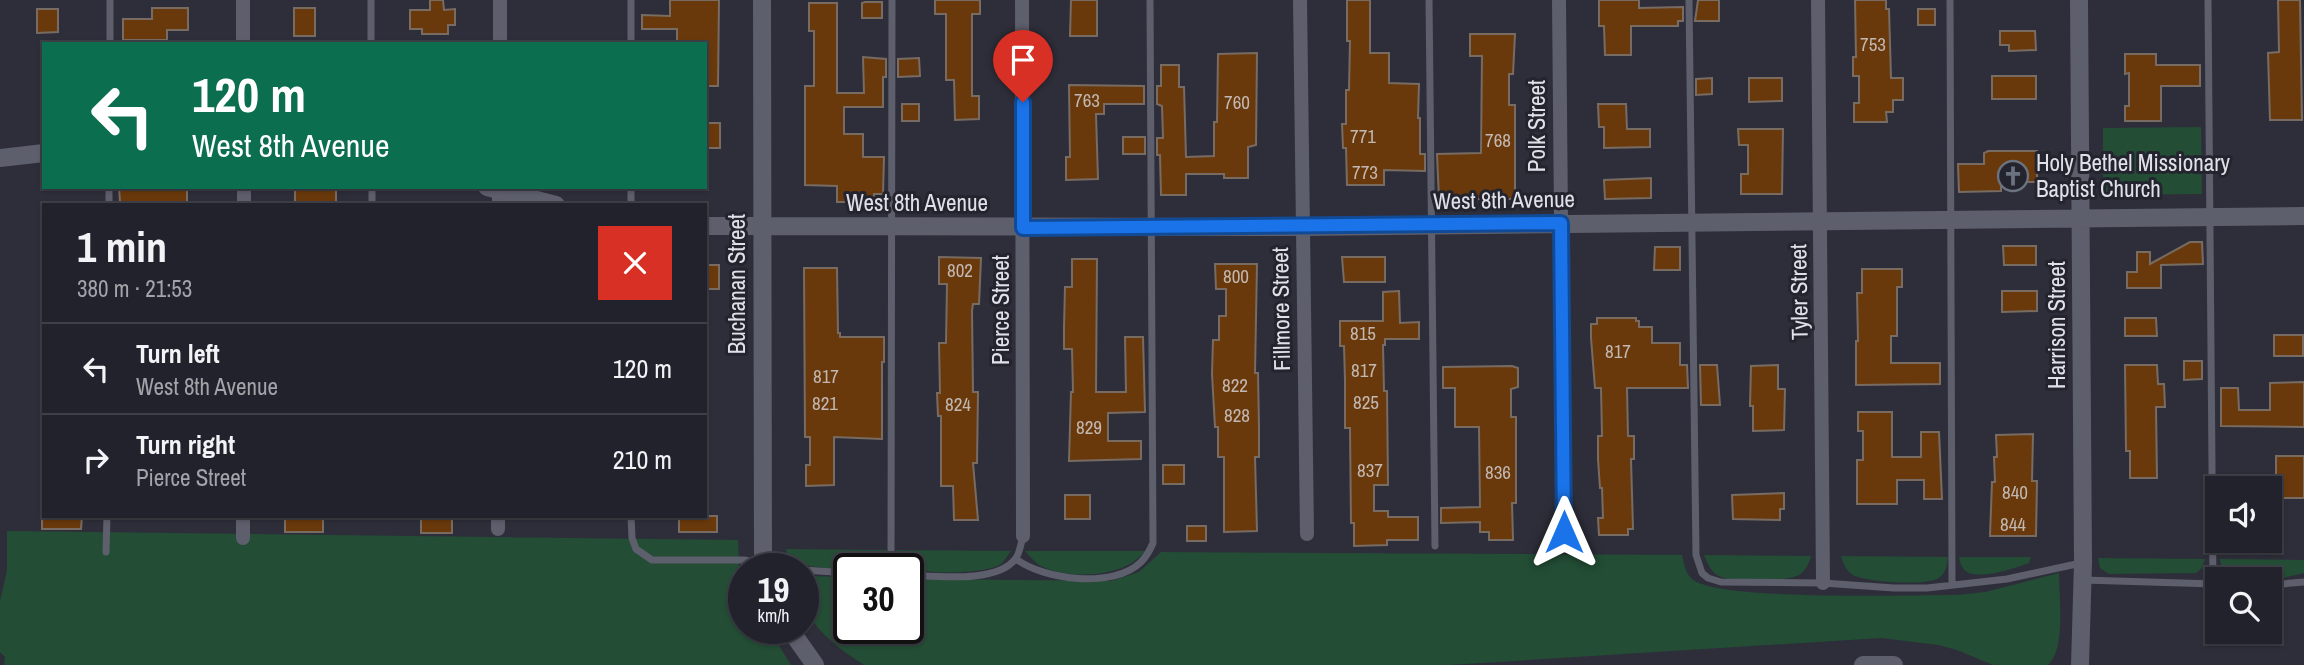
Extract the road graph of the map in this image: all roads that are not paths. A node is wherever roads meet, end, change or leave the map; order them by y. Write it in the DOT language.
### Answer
graph roads {
  1 [pos="110,0"];
  2 [pos="243,0"];
  3 [pos="371,0"];
  4 [pos="500,0"];
  5 [pos="631,0"];
  6 [pos="762,0"];
  7 [pos="892,0"];
  8 [pos="1022,0"];
  9 [pos="1150,0"];
  10 [pos="1300,0"];
  11 [pos="1429,0"];
  12 [pos="1559,0"];
  13 [pos="1689,0"];
  14 [pos="1818,0"];
  15 [pos="1950,0"];
  16 [pos="2079,0"];
  17 [pos="2208,0"];
  18 [pos="110,42"];
  19 [pos="243,42"];
  20 [pos="371,42"];
  21 [pos="500,42"];
  22 [pos="631,42"];
  23 [pos="42,153"];
  24 [pos="0,158"];
  25 [pos="496,192"];
  26 [pos="547,203"];
  27 [pos="2304,216"];
  28 [pos="2081,217"];
  29 [pos="2210,217"];
  30 [pos="1951,219"];
  31 [pos="1820,221"];
  32 [pos="1692,222"];
  33 [pos="1561,223"];
  34 [pos="1432,225"];
  35 [pos="707,226"];
  36 [pos="762,227"];
  37 [pos="891,227"];
  38 [pos="1151,227"];
  39 [pos="1302,227"];
  40 [pos="1023,228"];
  41 [pos="107,518"];
  42 [pos="243,518"];
  43 [pos="631,518"];
  44 [pos="1307,534"];
  45 [pos="1023,537"];
  46 [pos="243,538"];
  47 [pos="1435,546"];
  48 [pos="1564,546"];
  49 [pos="106,552"];
  50 [pos="763,553"];
  51 [pos="891,553"];
  52 [pos="1016,559"];
  53 [pos="728,560"];
  54 [pos="2215,567"];
  55 [pos="2083,571"];
  56 [pos="924,575"];
  57 [pos="2304,582"];
  58 [pos="1823,583"];
  59 [pos="2205,583"];
  60 [pos="2282,584"];
  61 [pos="1952,585"];
  62 [pos="800,644"];
  63 [pos="2077,660"];
  64 [pos="815,665"];
  65 [pos="1863,665"];
  66 [pos="1894,665"];
  1 -- 18 [label="lane"];
  2 -- 19 [label="street"];
  3 -- 20 [label="lane"];
  4 -- 21 [label="street"];
  5 -- 22 [label="lane"];
  6 -- 36 [label="street, Buchanan Street"];
  7 -- 37 [label="lane"];
  8 -- 40 [label="street, Pierce Street"];
  9 -- 38 [label="lane"];
  10 -- 39 [label="street, Fillmore Street"];
  11 -- 34 [label="lane"];
  12 -- 33 [label="street, Polk Street"];
  13 -- 32 [label="lane"];
  14 -- 31 [label="street, Tyler Street"];
  15 -- 30 [label="lane"];
  16 -- 28 [label="street, Harrison Street"];
  17 -- 29 [label="lane"];
  23 -- 24 [label="street"];
  25 -- 26 [label="street"];
  27 -- 29 [label="street, West 8th Avenue"];
  28 -- 29 [label="street, West 8th Avenue"];
  28 -- 30 [label="street, West 8th Avenue"];
  28 -- 55 [label="street, Harrison Street"];
  29 -- 54 [label="lane"];
  30 -- 31 [label="street, West 8th Avenue"];
  30 -- 61 [label="lane"];
  31 -- 32 [label="street, West 8th Avenue"];
  31 -- 58 [label="street, Tyler Street"];
  32 -- 33 [label="street, West 8th Avenue"];
  32 -- 58 [label="lane"];
  33 -- 34 [label="street, West 8th Avenue"];
  33 -- 48 [label="street, Polk Street"];
  34 -- 39 [label="street, West 8th Avenue"];
  34 -- 47 [label="lane"];
  35 -- 36 [label="street, West 8th Avenue"];
  36 -- 37 [label="street, West 8th Avenue"];
  36 -- 50 [label="street, Buchanan Street"];
  37 -- 40 [label="street, West 8th Avenue"];
  37 -- 51 [label="lane"];
  38 -- 39 [label="street, West 8th Avenue"];
  38 -- 40 [label="street, West 8th Avenue"];
  38 -- 52 [label="lane"];
  39 -- 44 [label="street, Fillmore Street"];
  40 -- 45 [label="street, Pierce Street"];
  41 -- 49 [label="lane"];
  42 -- 46 [label="street"];
  43 -- 53 [label="lane"];
  45 -- 52 [label="lane"];
  52 -- 56 [label="lane"];
  55 -- 59 [label="lane"];
  55 -- 61 [label="lane"];
  55 -- 63 [label="street, Harrison Street"];
  57 -- 60 [label="lane"];
  58 -- 61 [label="lane"];
  62 -- 64 [label="street"];
  65 -- 66 [label="street"];
}
